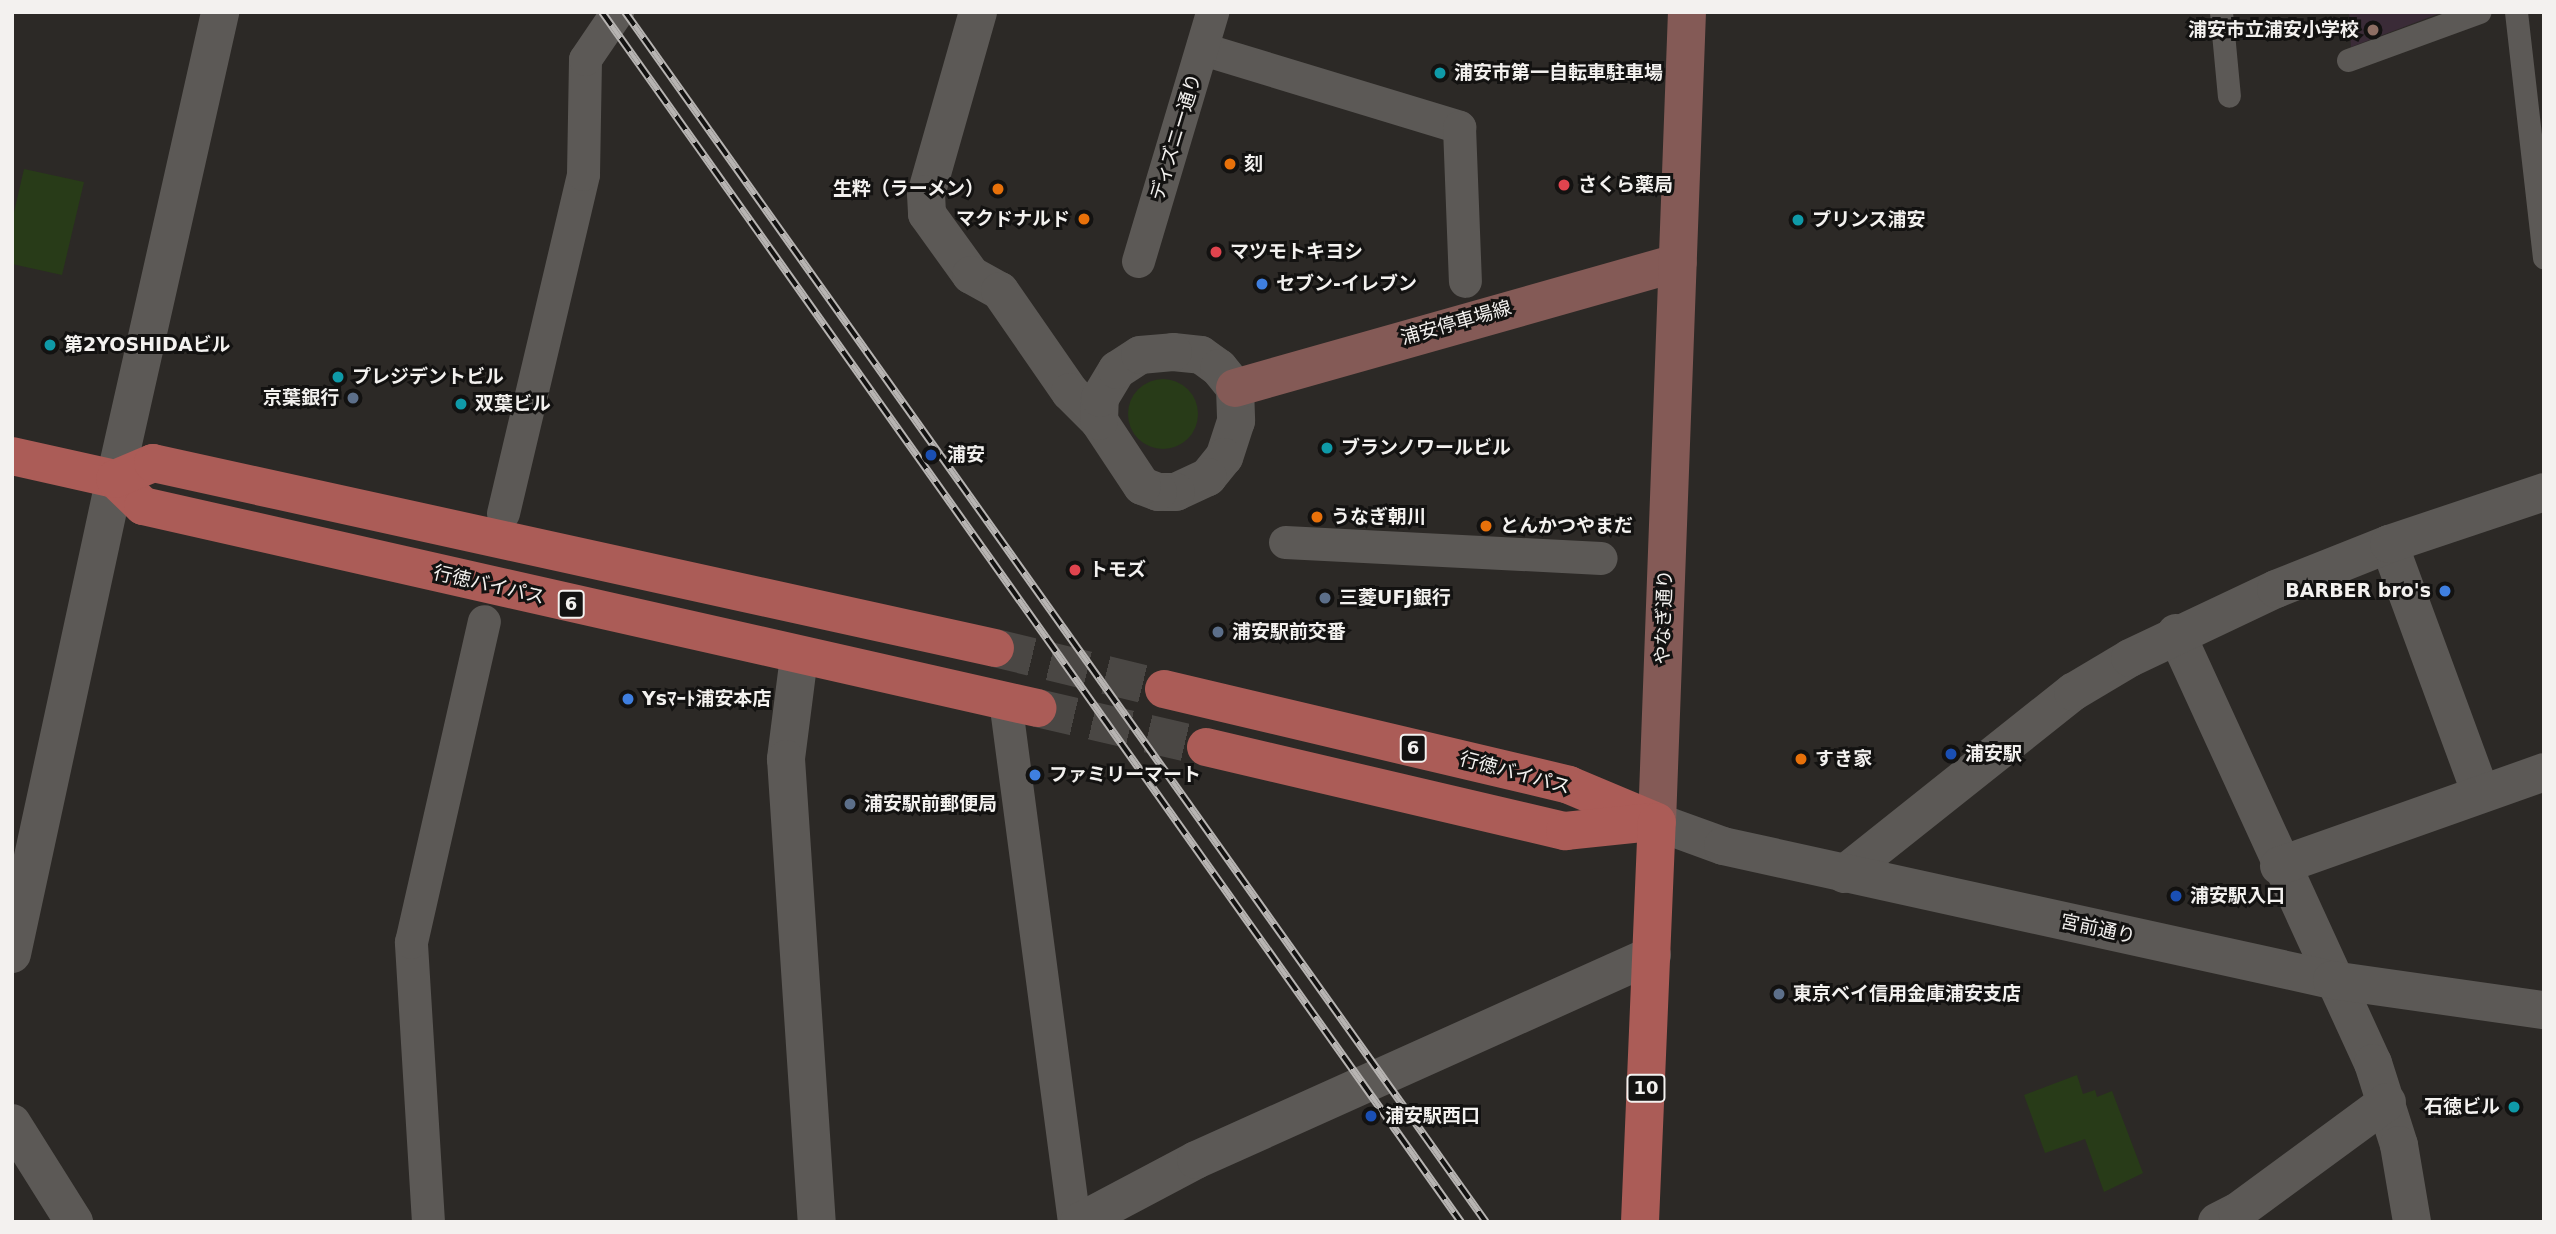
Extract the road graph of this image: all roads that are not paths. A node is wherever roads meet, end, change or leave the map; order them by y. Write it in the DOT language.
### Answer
graph roads {
  1 [pos="220,12"];
  2 [pos="600,12"];
  3 [pos="617,12"];
  4 [pos="978,12"];
  5 [pos="1212,12"];
  6 [pos="1687,12"];
  7 [pos="2221,12"];
  8 [pos="2479,12"];
  9 [pos="2516,12"];
  10 [pos="1203,49"];
  11 [pos="585,59"];
  12 [pos="2348,60"];
  13 [pos="2229,96"];
  14 [pos="2544,257"];
  15 [pos="1138,261"];
  16 [pos="1678,263"];
  17 [pos="1465,281"];
  18 [pos="1234,388"];
  19 [pos="1099,421"];
  20 [pos="12,456"];
  21 [pos="115,479"];
  22 [pos="2544,492"];
  23 [pos="503,513"];
  24 [pos="1285,542"];
  25 [pos="2389,544"];
  26 [pos="1601,558"];
  27 [pos="484,621"];
  28 [pos="2176,633"];
  29 [pos="995,648"];
  30 [pos="799,657"];
  31 [pos="1164,689"];
  32 [pos="1021,704"];
  33 [pos="1206,747"];
  34 [pos="2544,772"];
  35 [pos="2481,794"];
  36 [pos="1657,822"];
  37 [pos="2280,866"];
  38 [pos="1844,874"];
  39 [pos="12,954"];
  40 [pos="1652,955"];
  41 [pos="2332,980"];
  42 [pos="2544,1010"];
  43 [pos="2387,1102"];
  44 [pos="12,1123"];
  45 [pos="1118,1213"];
  46 [pos="74,1222"];
  47 [pos="428,1222"];
  48 [pos="817,1222"];
  49 [pos="1076,1222"];
  50 [pos="1640,1222"];
  51 [pos="2217,1222"];
  52 [pos="2412,1222"];
  1 -- 21 [label="street"];
  2 -- 11 [label="street"];
  3 -- 11 [label="street"];
  4 -- 19 [label="street"];
  5 -- 10 [label="street, ディズニー通り"];
  6 -- 16 [label="main road, やなぎ通り"];
  7 -- 13 [label="lane"];
  8 -- 12 [label="lane"];
  9 -- 14 [label="lane"];
  10 -- 15 [label="street, ディズニー通り"];
  10 -- 17 [label="street"];
  11 -- 23 [label="street"];
  16 -- 18 [label="main road, 浦安停車場線"];
  16 -- 36 [label="main road, やなぎ通り"];
  18 -- 19 [label="street"];
  18 -- 19 [label="street"];
  20 -- 21 [label="main road"];
  21 -- 29 [label="main road"];
  21 -- 30 [label="main road, 行徳バイパス / 6"];
  21 -- 39 [label="street"];
  22 -- 25 [label="street"];
  24 -- 26 [label="street"];
  25 -- 28 [label="street"];
  25 -- 35 [label="street"];
  27 -- 47 [label="street"];
  28 -- 37 [label="street"];
  28 -- 38 [label="street"];
  30 -- 32 [label="main road, 行徳バイパス / 6"];
  30 -- 48 [label="street"];
  31 -- 36 [label="main road, 行徳バイパス / 6"];
  32 -- 49 [label="street"];
  33 -- 36 [label="main road, 6"];
  34 -- 35 [label="street"];
  35 -- 37 [label="street"];
  36 -- 38 [label="street, 宮前通り"];
  36 -- 40 [label="main road, やなぎ通り / 10"];
  37 -- 41 [label="street"];
  38 -- 41 [label="street, 宮前通り"];
  40 -- 45 [label="street"];
  40 -- 50 [label="main road, やなぎ通り / 10"];
  41 -- 42 [label="street, 宮前通り"];
  41 -- 43 [label="street"];
  43 -- 51 [label="street"];
  43 -- 52 [label="street"];
  44 -- 46 [label="street"];
  45 -- 49 [label="street"];
}
